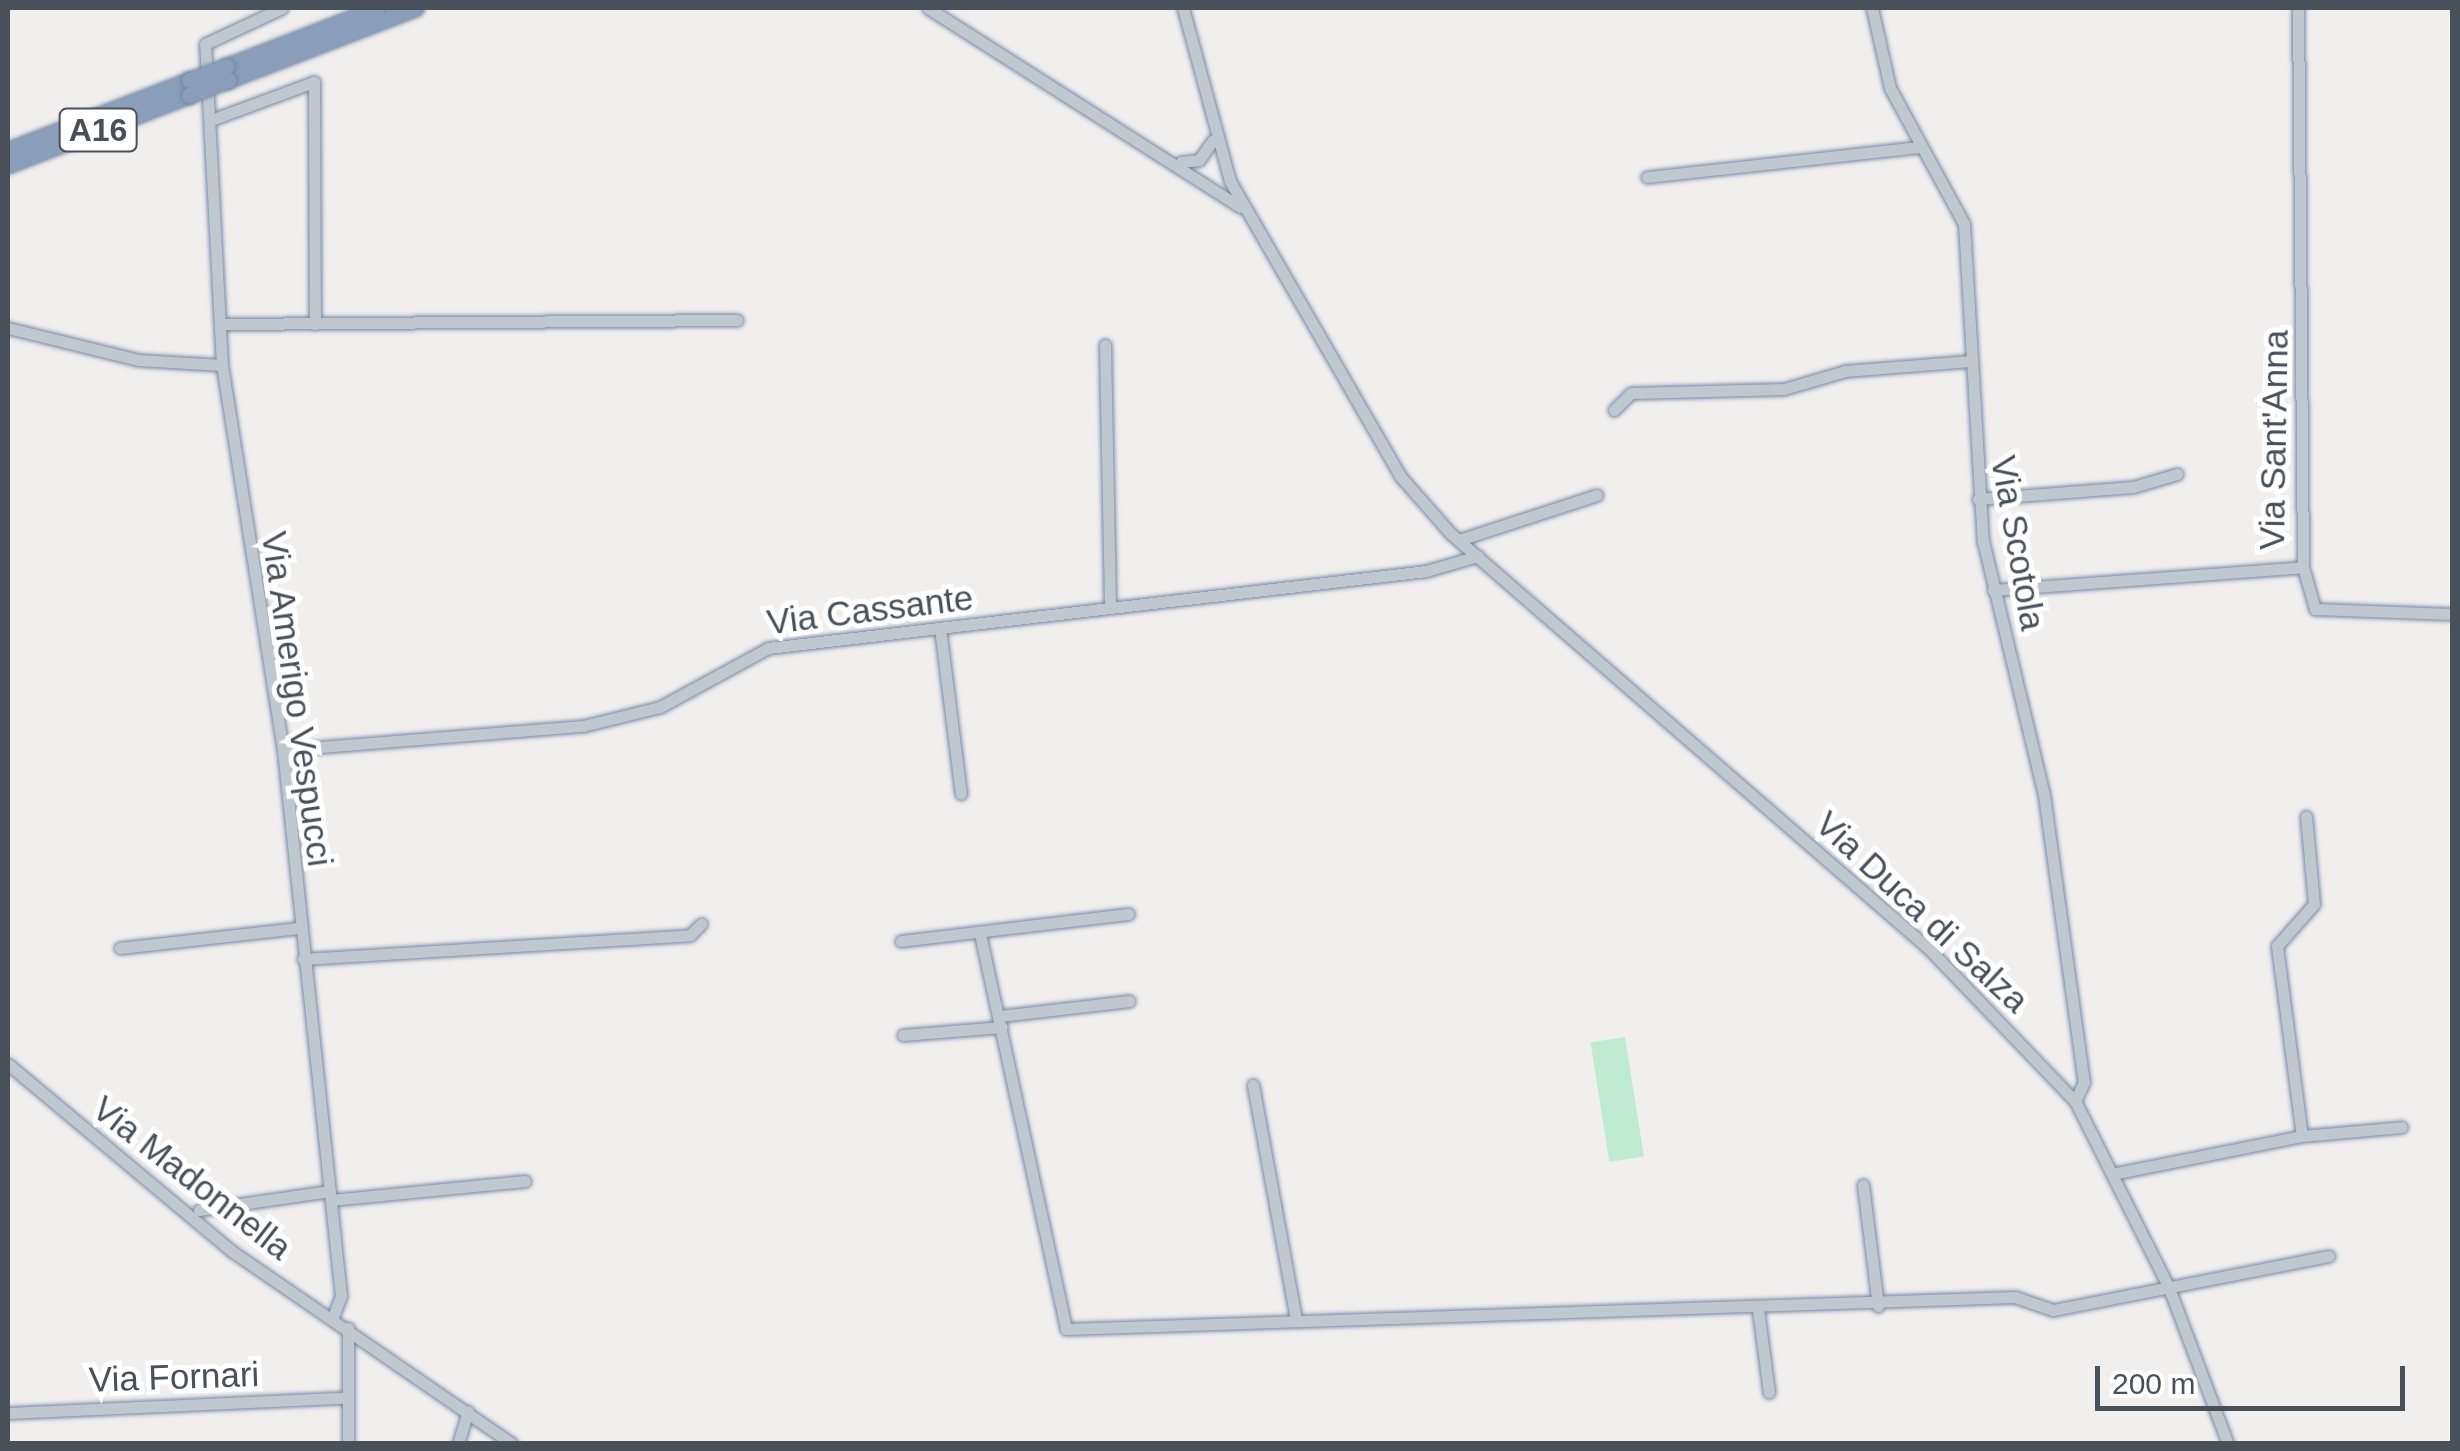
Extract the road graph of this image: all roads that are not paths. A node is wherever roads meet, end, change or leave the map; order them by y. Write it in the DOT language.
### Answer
graph roads {
  1 [pos="282,8"];
  2 [pos="377,8"];
  3 [pos="416,8"];
  4 [pos="928,8"];
  5 [pos="1182,8"];
  6 [pos="1872,8"];
  7 [pos="2298,8"];
  8 [pos="227,73"];
  9 [pos="189,88"];
  10 [pos="212,120"];
  11 [pos="1213,140"];
  12 [pos="1920,147"];
  13 [pos="8,150"];
  14 [pos="1181,162"];
  15 [pos="8,166"];
  16 [pos="1647,176"];
  17 [pos="1247,214"];
  18 [pos="737,320"];
  19 [pos="220,324"];
  20 [pos="314,324"];
  21 [pos="8,328"];
  22 [pos="1104,345"];
  23 [pos="1970,362"];
  24 [pos="222,365"];
  25 [pos="1614,410"];
  26 [pos="2177,474"];
  27 [pos="1597,494"];
  28 [pos="1978,499"];
  29 [pos="1459,540"];
  30 [pos="1478,556"];
  31 [pos="2303,567"];
  32 [pos="1993,590"];
  33 [pos="1110,606"];
  34 [pos="2452,614"];
  35 [pos="940,628"];
  36 [pos="284,750"];
  37 [pos="961,794"];
  38 [pos="2306,816"];
  39 [pos="1128,914"];
  40 [pos="701,924"];
  41 [pos="298,928"];
  42 [pos="980,934"];
  43 [pos="901,941"];
  44 [pos="120,948"];
  45 [pos="303,959"];
  46 [pos="1129,1001"];
  47 [pos="1001,1021"];
  48 [pos="903,1035"];
  49 [pos="8,1064"];
  50 [pos="1253,1085"];
  51 [pos="2075,1101"];
  52 [pos="2402,1127"];
  53 [pos="2302,1136"];
  54 [pos="2117,1173"];
  55 [pos="524,1181"];
  56 [pos="1864,1185"];
  57 [pos="331,1196"];
  58 [pos="198,1210"];
  59 [pos="2329,1256"];
  60 [pos="2169,1288"];
  61 [pos="1878,1306"];
  62 [pos="1758,1309"];
  63 [pos="334,1317"];
  64 [pos="1296,1320"];
  65 [pos="348,1328"];
  66 [pos="1769,1392"];
  67 [pos="343,1398"];
  68 [pos="468,1412"];
  69 [pos="8,1413"];
  70 [pos="348,1444"];
  71 [pos="458,1444"];
  72 [pos="512,1444"];
  73 [pos="2228,1444"];
  1 -- 10 [label="street, Via Amerigo Vespucci"];
  2 -- 8 [label="highway, A16"];
  3 -- 8 [label="highway, A16"];
  4 -- 14 [label="street"];
  5 -- 11 [label="street, Via Duca di Salza"];
  6 -- 12 [label="street, Via Scotola"];
  7 -- 31 [label="street, Via Sant'Anna"];
  8 -- 9 [label="highway, A16, bridge"];
  9 -- 13 [label="highway, A16"];
  9 -- 15 [label="highway, A16"];
  10 -- 19 [label="street, Via Amerigo Vespucci"];
  10 -- 20 [label="street"];
  11 -- 14 [label="street"];
  11 -- 17 [label="street, Via Duca di Salza"];
  12 -- 16 [label="street"];
  12 -- 23 [label="street, Via Scotola"];
  14 -- 17 [label="street"];
  17 -- 29 [label="street, Via Duca di Salza"];
  18 -- 20 [label="street"];
  19 -- 20 [label="street"];
  19 -- 24 [label="street, Via Amerigo Vespucci"];
  21 -- 24 [label="street"];
  22 -- 33 [label="street"];
  23 -- 25 [label="street"];
  23 -- 28 [label="street, Via Scotola"];
  24 -- 36 [label="street, Via Amerigo Vespucci"];
  26 -- 28 [label="street"];
  27 -- 29 [label="street"];
  28 -- 32 [label="street, Via Scotola"];
  29 -- 30 [label="street, Via Duca di Salza"];
  30 -- 33 [label="street, Via Cassante"];
  30 -- 51 [label="street, Via Duca di Salza"];
  31 -- 32 [label="street, Via Sant'Anna"];
  31 -- 34 [label="street"];
  32 -- 51 [label="street, Via Scotola"];
  33 -- 35 [label="street, Via Cassante"];
  35 -- 36 [label="street, Via Cassante"];
  35 -- 37 [label="street"];
  36 -- 41 [label="street, Via Amerigo Vespucci"];
  38 -- 53 [label="street"];
  39 -- 42 [label="street"];
  40 -- 45 [label="street"];
  41 -- 44 [label="street"];
  41 -- 45 [label="street, Via Amerigo Vespucci"];
  42 -- 43 [label="street"];
  42 -- 47 [label="street"];
  45 -- 57 [label="street, Via Amerigo Vespucci"];
  46 -- 47 [label="street"];
  47 -- 48 [label="street"];
  47 -- 64 [label="street"];
  49 -- 63 [label="street, Via Madonnella"];
  50 -- 64 [label="street"];
  51 -- 54 [label="street, Via Duca di Salza"];
  52 -- 53 [label="street"];
  53 -- 54 [label="street"];
  54 -- 60 [label="street, Via Duca di Salza"];
  55 -- 57 [label="street"];
  56 -- 61 [label="street"];
  57 -- 58 [label="street"];
  57 -- 63 [label="street, Via Amerigo Vespucci"];
  59 -- 60 [label="street"];
  60 -- 61 [label="street"];
  60 -- 73 [label="street, Via Duca di Salza"];
  61 -- 62 [label="street"];
  62 -- 64 [label="street"];
  62 -- 66 [label="street"];
  63 -- 65 [label="street, Via Madonnella"];
  65 -- 67 [label="street"];
  65 -- 68 [label="street, Via Madonnella"];
  67 -- 69 [label="street, Via Fornari"];
  67 -- 70 [label="street"];
  68 -- 71 [label="street"];
  68 -- 72 [label="street, Via Madonnella"];
}
